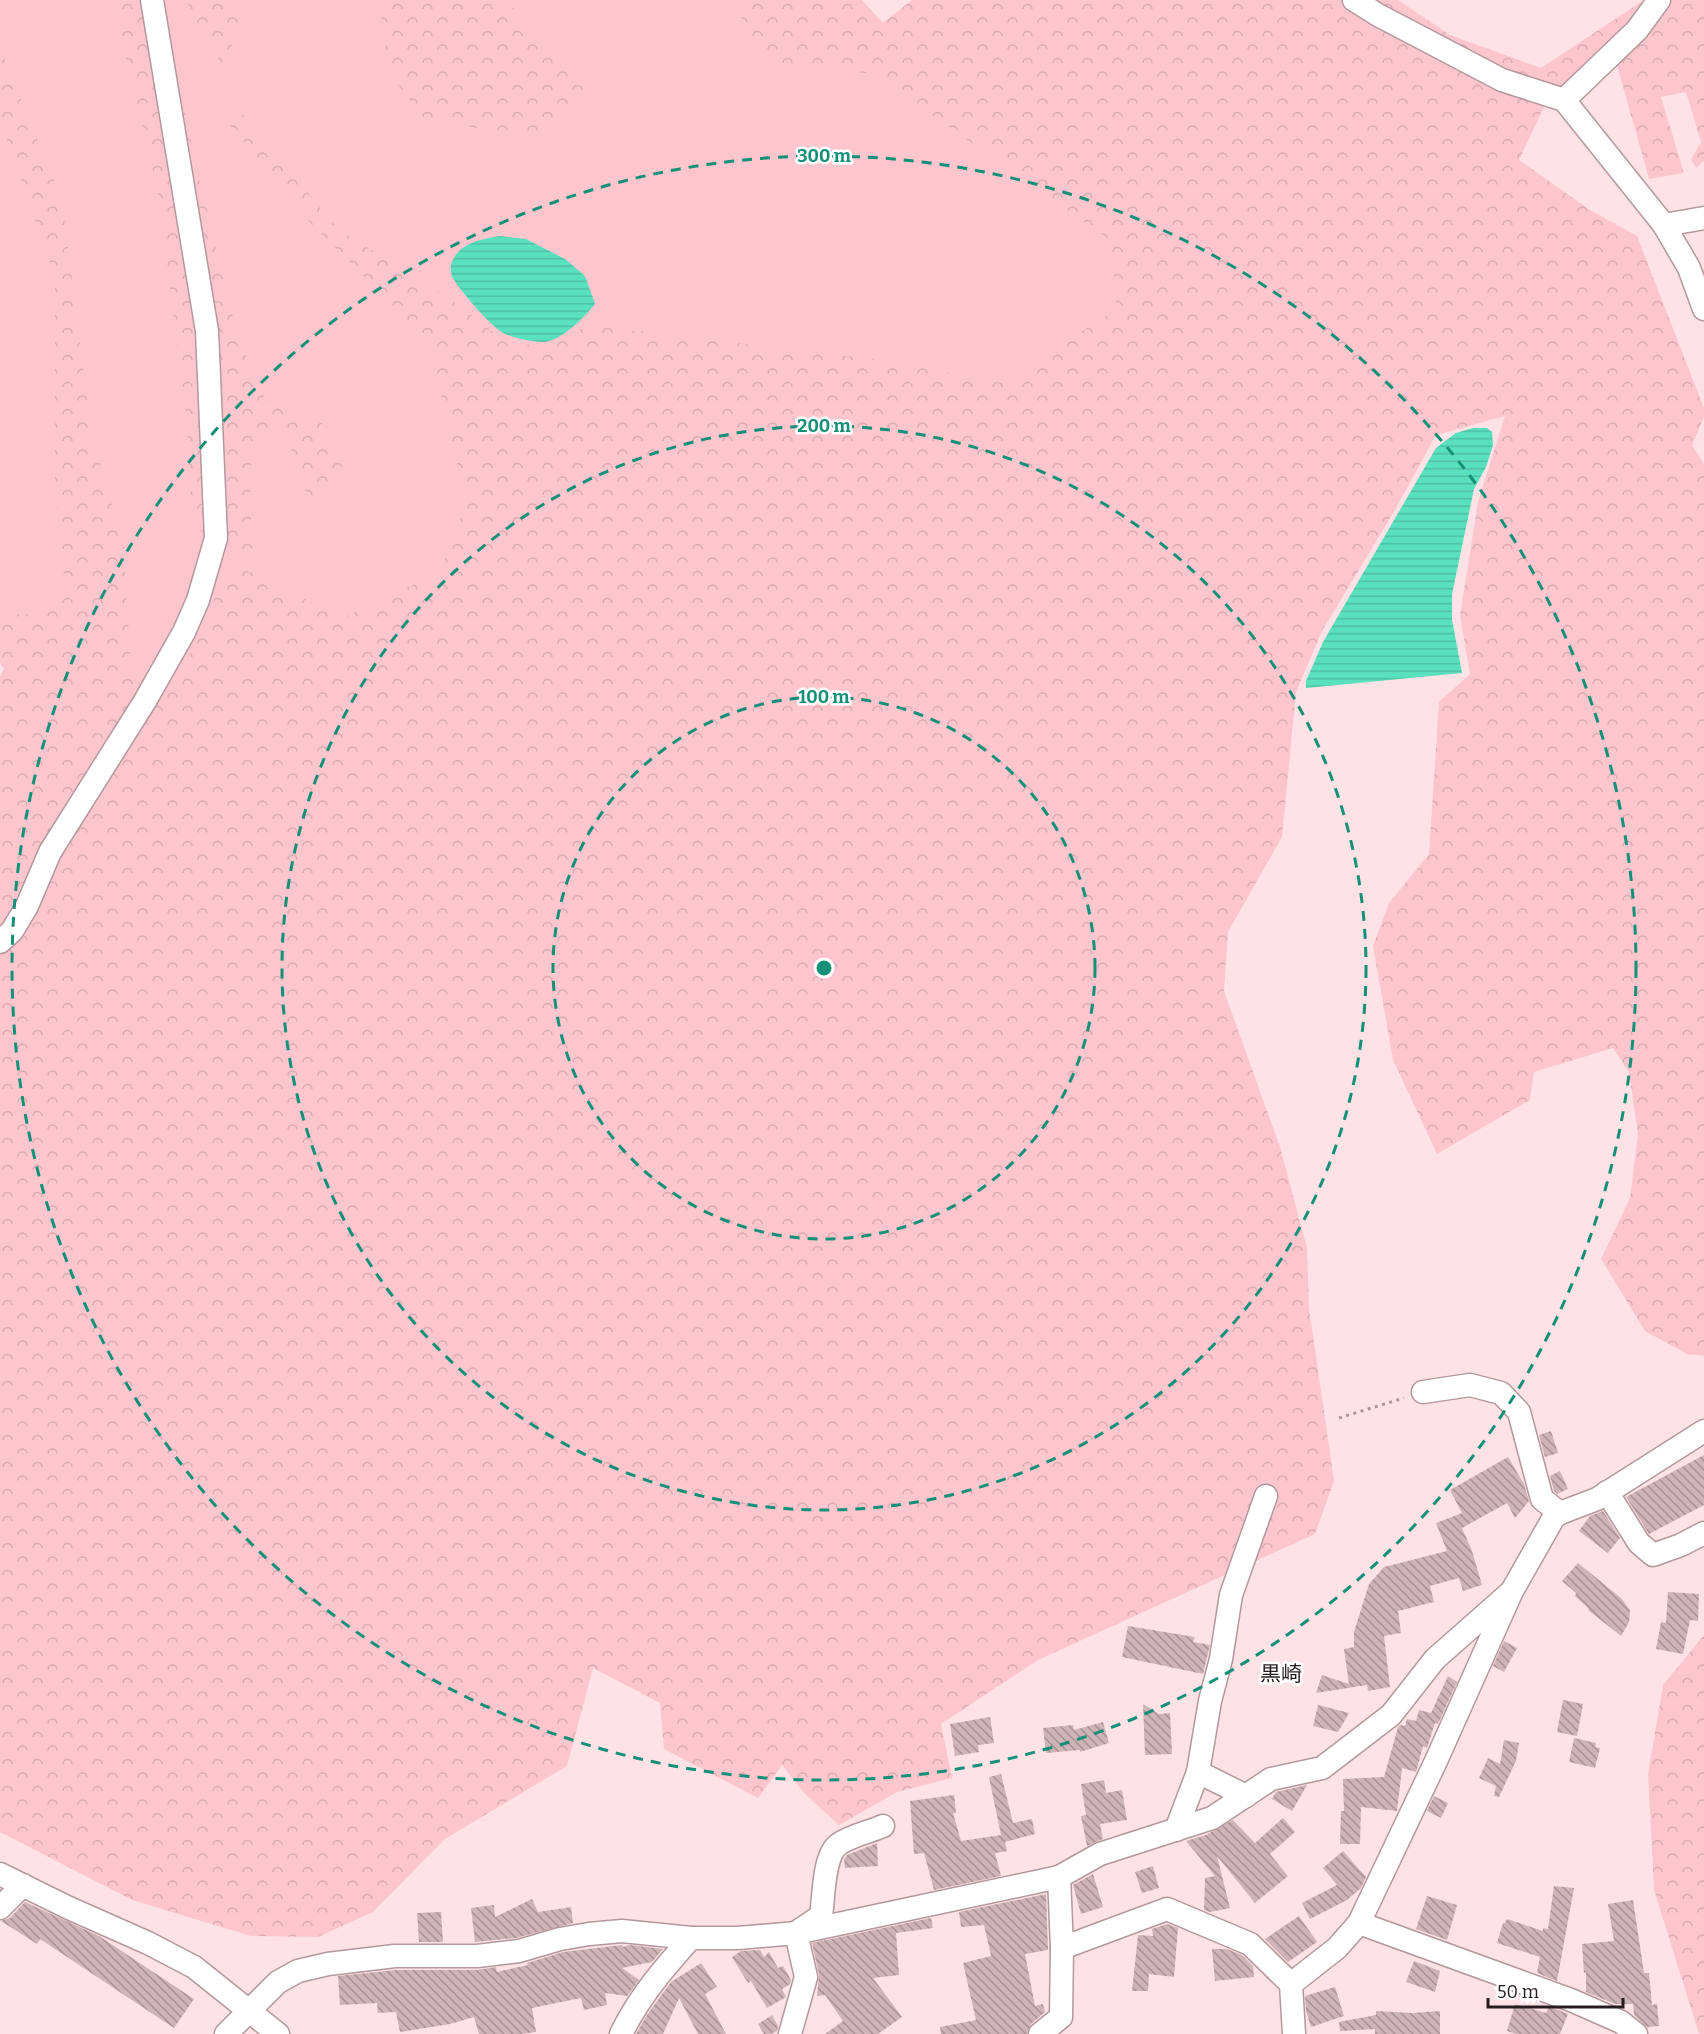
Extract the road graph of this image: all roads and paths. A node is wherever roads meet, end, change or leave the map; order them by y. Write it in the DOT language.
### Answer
graph roads {
  1 [pos="152,0"];
  2 [pos="1354,0"];
  3 [pos="1659,0"];
  4 [pos="1564,100"];
  5 [pos="1704,218"];
  6 [pos="1664,225"];
  7 [pos="1704,309"];
  8 [pos="0,942"];
  9 [pos="1423,1392"];
  10 [pos="1339,1418"];
  11 [pos="1704,1431"];
  12 [pos="1607,1492"];
  13 [pos="1266,1496"];
  14 [pos="1560,1513"];
  15 [pos="1704,1533"];
  16 [pos="1512,1591"];
  17 [pos="1198,1772"];
  18 [pos="1246,1796"];
  19 [pos="883,1826"];
  20 [pos="1176,1830"];
  21 [pos="0,1874"];
  22 [pos="1059,1877"];
  23 [pos="23,1885"];
  24 [pos="0,1908"];
  25 [pos="1359,1923"];
  26 [pos="796,1933"];
  27 [pos="690,1938"];
  28 [pos="1062,1948"];
  29 [pos="1291,1984"];
  30 [pos="249,2010"];
  31 [pos="226,2034"];
  32 [pos="278,2034"];
  33 [pos="621,2034"];
  34 [pos="790,2034"];
  35 [pos="1040,2034"];
  36 [pos="1294,2034"];
  37 [pos="1636,2034"];
  1 -- 8 [label="street"];
  2 -- 4 [label="street"];
  3 -- 4 [label="street"];
  4 -- 6 [label="street"];
  5 -- 6 [label="street"];
  6 -- 7 [label="street"];
  9 -- 10 [label="path"];
  9 -- 14 [label="street"];
  11 -- 12 [label="street"];
  12 -- 14 [label="street"];
  12 -- 15 [label="street"];
  13 -- 17 [label="street"];
  14 -- 16 [label="street"];
  16 -- 18 [label="street"];
  16 -- 25 [label="street"];
  17 -- 18 [label="street"];
  17 -- 20 [label="street"];
  18 -- 20 [label="street"];
  19 -- 26 [label="street"];
  20 -- 22 [label="street"];
  21 -- 23 [label="street"];
  22 -- 26 [label="street"];
  22 -- 28 [label="street"];
  23 -- 24 [label="street"];
  23 -- 30 [label="street"];
  25 -- 29 [label="street"];
  25 -- 37 [label="street"];
  26 -- 27 [label="street"];
  26 -- 34 [label="street"];
  27 -- 30 [label="street"];
  27 -- 33 [label="street"];
  28 -- 29 [label="street"];
  28 -- 35 [label="street"];
  29 -- 36 [label="street"];
  30 -- 31 [label="street"];
  30 -- 32 [label="street"];
}
